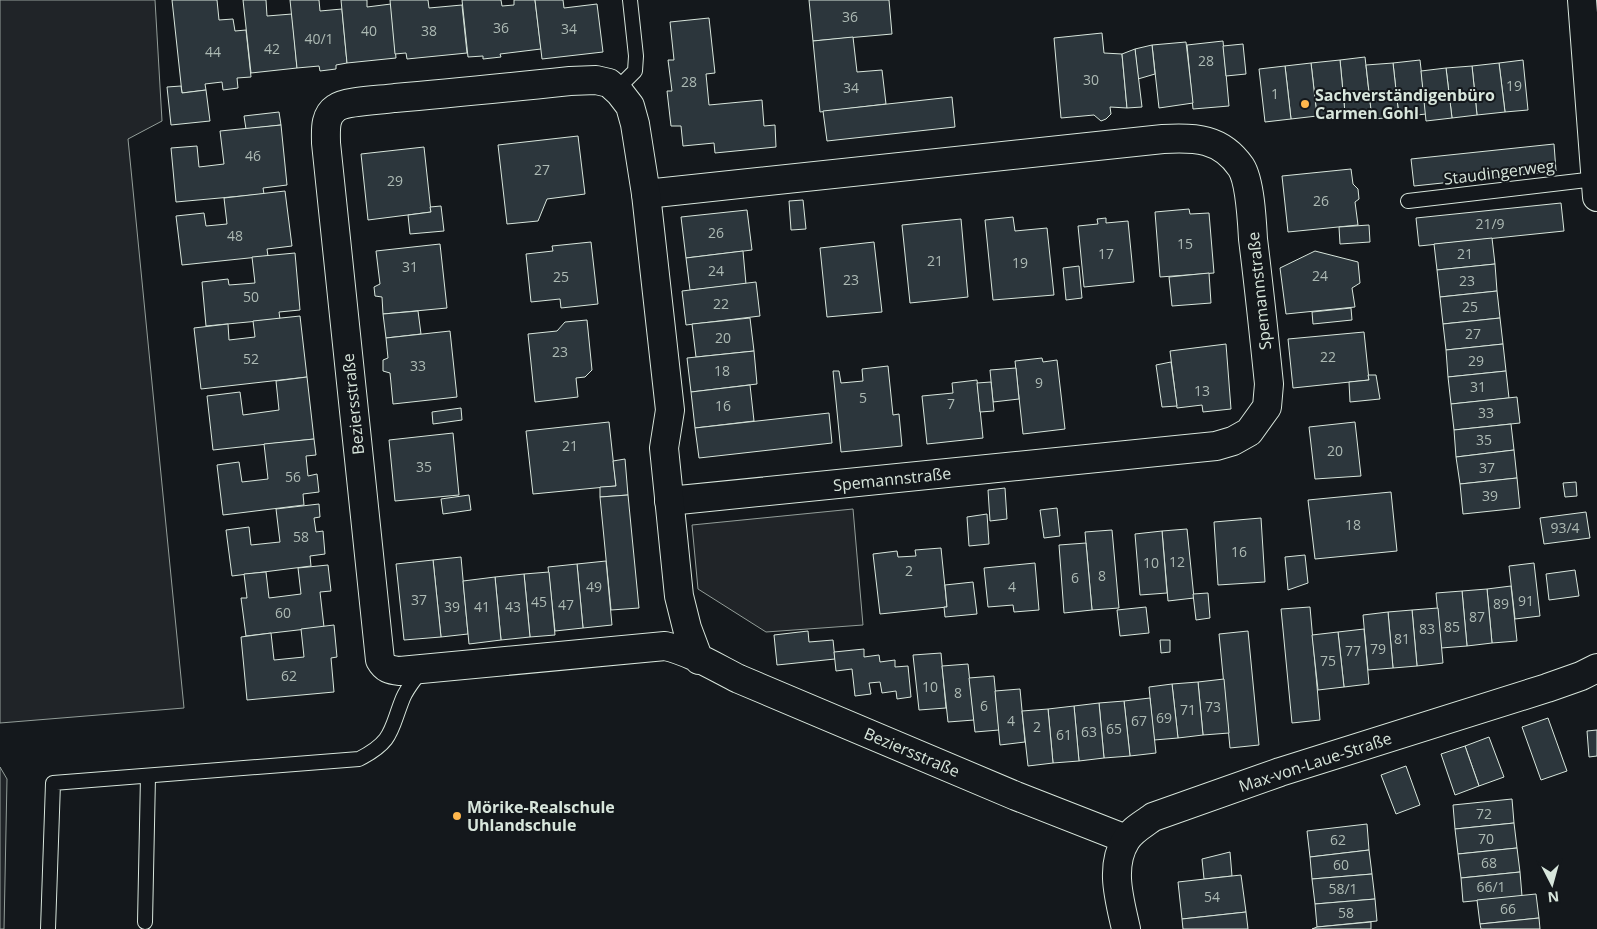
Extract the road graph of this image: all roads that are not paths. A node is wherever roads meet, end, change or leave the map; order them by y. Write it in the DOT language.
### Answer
graph roads {
  1 [pos="630,0"];
  2 [pos="1582,0"];
  3 [pos="616,90"];
  4 [pos="1596,188"];
  5 [pos="646,194"];
  6 [pos="1408,201"];
  7 [pos="670,501"];
  8 [pos="699,660"];
  9 [pos="423,668"];
  10 [pos="1597,668"];
  11 [pos="148,776"];
  12 [pos="1126,840"];
  13 [pos="145,922"];
  14 [pos="48,929"];
  15 [pos="1126,929"];
  1 -- 3 [label="lane"];
  2 -- 4 [label="street"];
  3 -- 5 [label="street, Beziersstraße"];
  3 -- 9 [label="street, Beziersstraße"];
  4 -- 6 [label="lane, Staudingerweg"];
  5 -- 7 [label="street, Beziersstraße"];
  5 -- 7 [label="street, Spemannstraße"];
  7 -- 8 [label="street, Beziersstraße"];
  8 -- 9 [label="street, Beziersstraße"];
  8 -- 12 [label="street, Beziersstraße"];
  9 -- 11 [label="lane"];
  10 -- 12 [label="street, Max-von-Laue-Straße"];
  11 -- 13 [label="lane"];
  11 -- 14 [label="lane"];
  12 -- 15 [label="street, Max-von-Laue-Straße"];
}
